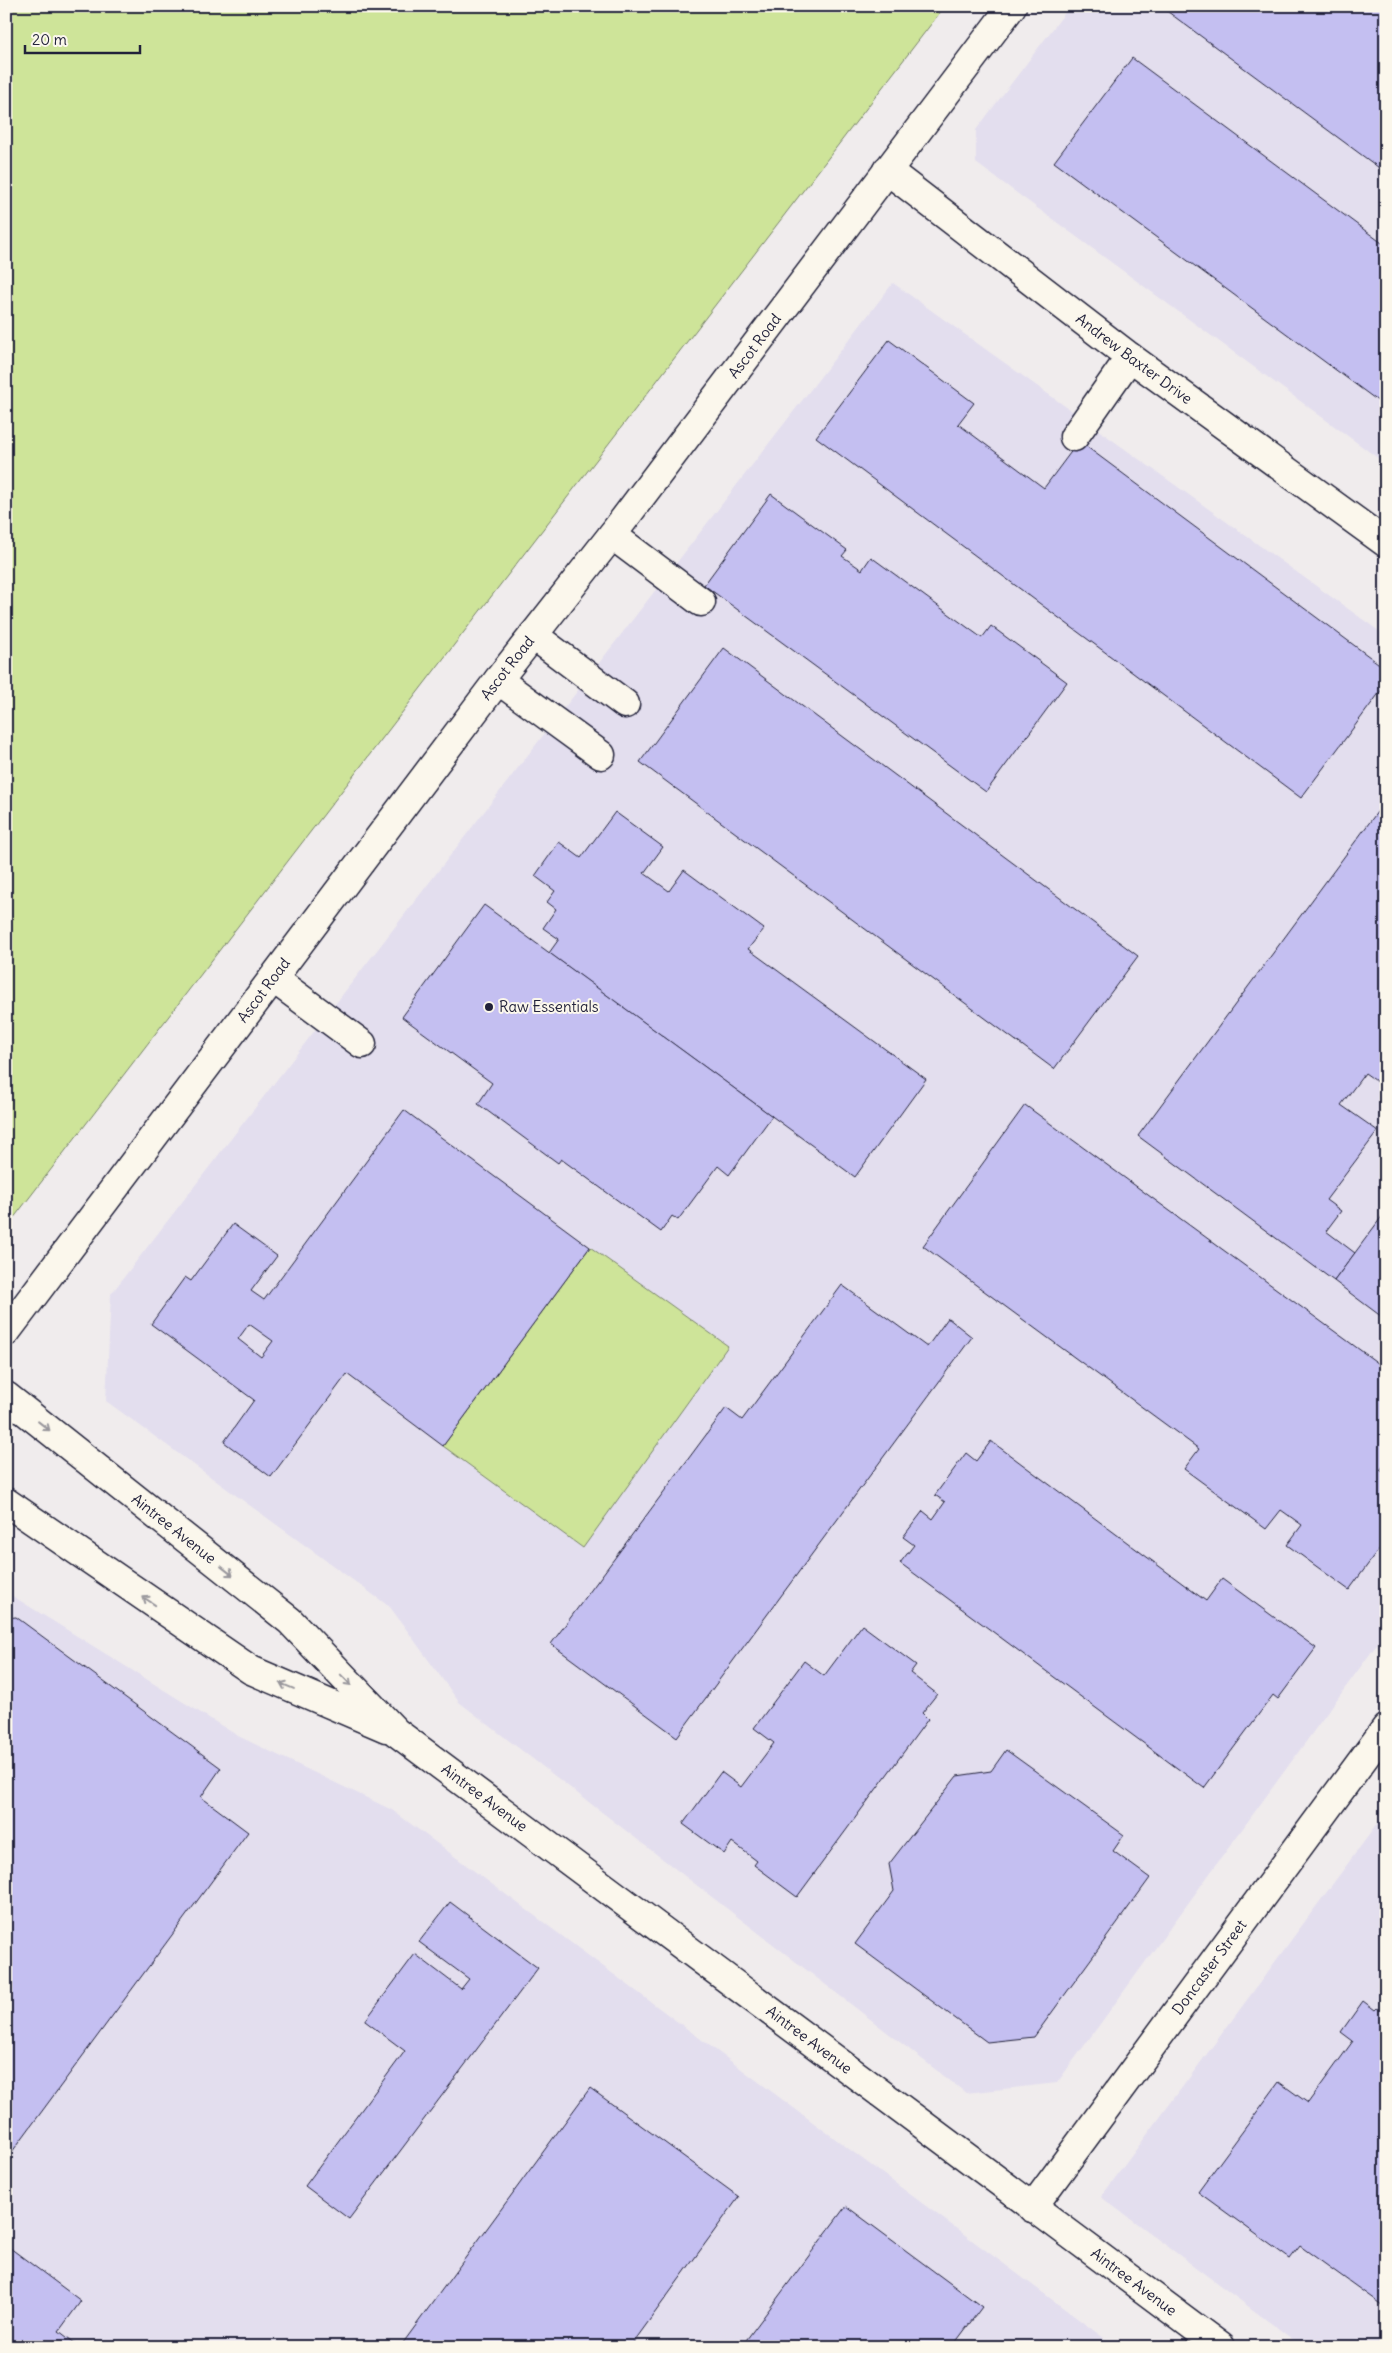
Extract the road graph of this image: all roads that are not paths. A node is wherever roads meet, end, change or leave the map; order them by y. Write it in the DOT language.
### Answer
graph roads {
  1 [pos="1012,6"];
  2 [pos="887,170"];
  3 [pos="1130,357"];
  4 [pos="1074,437"];
  5 [pos="612,535"];
  6 [pos="1386,543"];
  7 [pos="701,602"];
  8 [pos="533,635"];
  9 [pos="498,680"];
  10 [pos="625,704"];
  11 [pos="601,756"];
  12 [pos="274,979"];
  13 [pos="362,1044"];
  14 [pos="6,1332"];
  15 [pos="6,1396"];
  16 [pos="6,1502"];
  17 [pos="1386,1728"];
  18 [pos="396,1732"];
  19 [pos="1032,2208"];
  20 [pos="1222,2347"];
  1 -- 2 [label="street, Ascot Road"];
  2 -- 3 [label="street, Andrew Baxter Drive"];
  2 -- 5 [label="street, Ascot Road"];
  3 -- 4 [label="street"];
  3 -- 6 [label="street, Andrew Baxter Drive"];
  5 -- 7 [label="street"];
  5 -- 8 [label="street, Ascot Road"];
  8 -- 9 [label="street, Ascot Road"];
  8 -- 10 [label="street"];
  9 -- 11 [label="street"];
  9 -- 12 [label="street, Ascot Road"];
  12 -- 13 [label="street"];
  12 -- 14 [label="street, Ascot Road"];
  15 -- 18 [label="street, Aintree Avenue, one-way"];
  18 -- 16 [label="street, Aintree Avenue, one-way"];
  17 -- 19 [label="street, Doncaster Street"];
  18 -- 19 [label="street, Aintree Avenue"];
  19 -- 20 [label="street, Aintree Avenue"];
}
